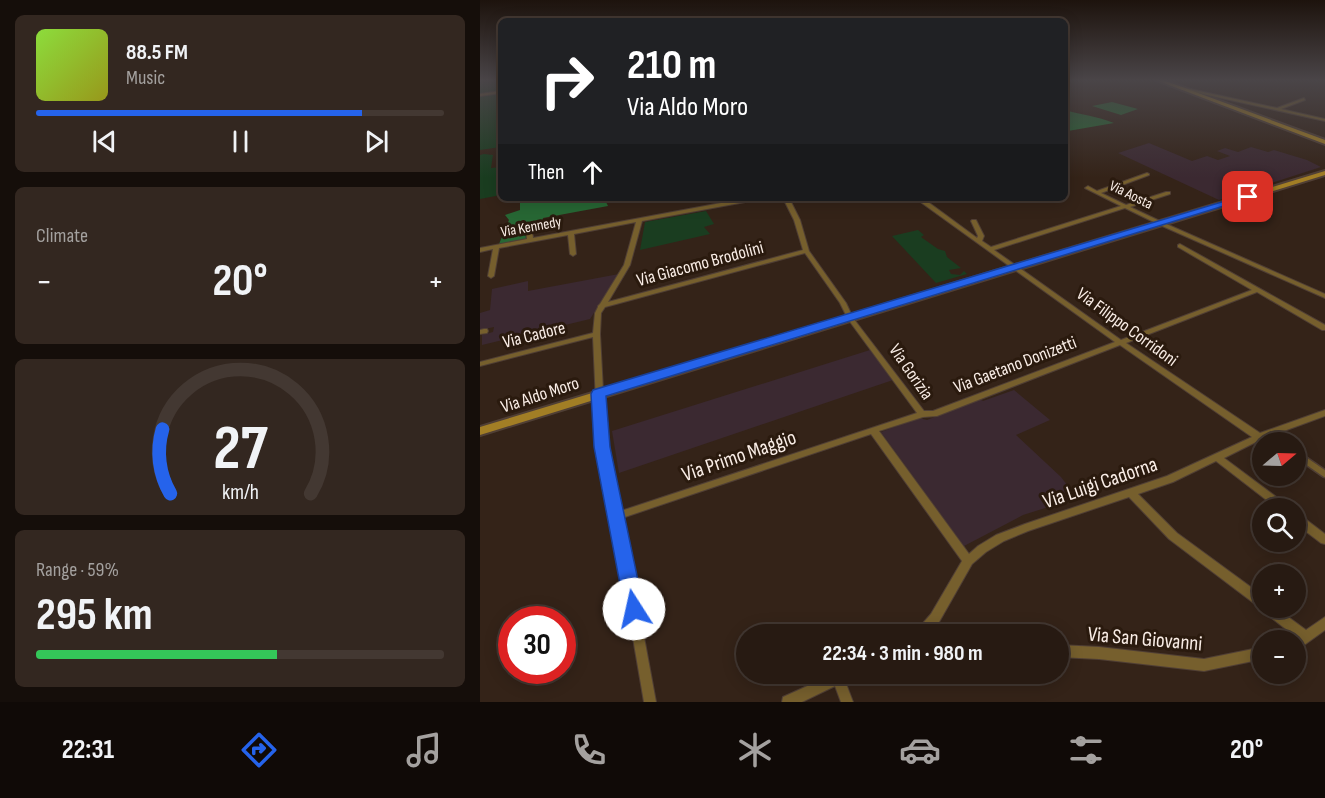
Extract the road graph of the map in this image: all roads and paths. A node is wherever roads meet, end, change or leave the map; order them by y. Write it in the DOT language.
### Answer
graph roads {
  1 [pos="1247,113"];
  2 [pos="1290,113"];
  3 [pos="1325,120"];
  4 [pos="1325,141"];
  5 [pos="1147,174"];
  6 [pos="1323,174"];
  7 [pos="1088,188"];
  8 [pos="1098,192"];
  9 [pos="1168,193"];
  10 [pos="719,201"];
  11 [pos="744,201"];
  12 [pos="788,201"];
  13 [pos="922,201"];
  14 [pos="1126,205"];
  15 [pos="723,206"];
  16 [pos="639,221"];
  17 [pos="974,221"];
  18 [pos="1162,224"];
  19 [pos="528,229"];
  20 [pos="571,233"];
  21 [pos="530,240"];
  22 [pos="979,241"];
  23 [pos="1180,246"];
  24 [pos="496,247"];
  25 [pos="991,249"];
  26 [pos="480,250"];
  27 [pos="806,251"];
  28 [pos="573,254"];
  29 [pos="1017,268"];
  30 [pos="492,276"];
  31 [pos="1257,290"];
  32 [pos="1325,296"];
  33 [pos="602,306"];
  34 [pos="850,318"];
  35 [pos="1325,328"];
  36 [pos="596,334"];
  37 [pos="1121,343"];
  38 [pos="480,364"];
  39 [pos="598,394"];
  40 [pos="1325,413"];
  41 [pos="921,414"];
  42 [pos="873,430"];
  43 [pos="480,431"];
  44 [pos="1257,432"];
  45 [pos="1274,432"];
  46 [pos="1252,441"];
  47 [pos="1218,458"];
  48 [pos="1306,461"];
  49 [pos="1325,474"];
  50 [pos="1131,493"];
  51 [pos="1270,498"];
  52 [pos="617,516"];
  53 [pos="1306,526"];
  54 [pos="1325,540"];
  55 [pos="968,561"];
  56 [pos="1252,595"];
  57 [pos="1279,618"];
  58 [pos="1325,623"];
  59 [pos="931,624"];
  60 [pos="1290,630"];
  61 [pos="1306,636"];
  62 [pos="1069,652"];
  63 [pos="1252,655"];
  64 [pos="826,684"];
  65 [pos="844,684"];
  66 [pos="651,702"];
  67 [pos="788,702"];
  68 [pos="847,702"];
  1 -- 4 [label="main road"];
  2 -- 3 [label="street"];
  5 -- 8 [label="street"];
  6 -- 18 [label="main road, Via Aldo Moro"];
  7 -- 8 [label="street, Via Aosta"];
  8 -- 14 [label="street, Via Aosta"];
  9 -- 14 [label="street"];
  10 -- 15 [label="street"];
  11 -- 15 [label="street, Via Kennedy"];
  12 -- 27 [label="street, Via Gorizia"];
  13 -- 22 [label="street, Via Filippo Corridoni"];
  14 -- 18 [label="street, Via Aosta"];
  14 -- 25 [label="street"];
  15 -- 16 [label="street, Via Kennedy"];
  16 -- 20 [label="street, Via Kennedy"];
  16 -- 33 [label="street"];
  17 -- 22 [label="street"];
  18 -- 29 [label="main road, Via Aldo Moro"];
  18 -- 32 [label="street, Via Aosta"];
  19 -- 21 [label="street"];
  20 -- 21 [label="street, Via Kennedy"];
  20 -- 28 [label="street, Via Kennedy"];
  21 -- 24 [label="street, Via Kennedy"];
  22 -- 25 [label="street, Via Filippo Corridoni"];
  23 -- 31 [label="street"];
  24 -- 26 [label="street, Via Kennedy"];
  24 -- 30 [label="street, Via Kennedy"];
  25 -- 29 [label="street, Via Filippo Corridoni"];
  27 -- 33 [label="street, Via Giacomo Brodolini"];
  27 -- 34 [label="street, Via Gorizia"];
  29 -- 34 [label="main road, Via Aldo Moro"];
  29 -- 37 [label="street, Via Filippo Corridoni"];
  31 -- 35 [label="street"];
  31 -- 37 [label="street, Via Gaetano Donizetti"];
  33 -- 36 [label="street"];
  34 -- 39 [label="main road, Via Aldo Moro"];
  34 -- 41 [label="street, Via Gorizia"];
  36 -- 38 [label="street, Via Cadore"];
  36 -- 39 [label="street"];
  37 -- 41 [label="street, Via Gaetano Donizetti"];
  37 -- 44 [label="street, Via Filippo Corridoni"];
  39 -- 43 [label="main road, Via Aldo Moro"];
  39 -- 52 [label="street"];
  40 -- 45 [label="street, Via Luigi Cadorna"];
  41 -- 42 [label="street, Via Gorizia"];
  42 -- 52 [label="street, Via Primo Maggio"];
  42 -- 55 [label="street"];
  46 -- 47 [label="street, Via Luigi Cadorna"];
  47 -- 50 [label="street, Via Luigi Cadorna"];
  47 -- 51 [label="street"];
  48 -- 49 [label="street"];
  50 -- 55 [label="street, Via Luigi Cadorna"];
  50 -- 56 [label="street"];
  52 -- 66 [label="street"];
  53 -- 54 [label="street"];
  55 -- 59 [label="street, Via Luigi Cadorna"];
  57 -- 60 [label="street"];
  58 -- 61 [label="street"];
  62 -- 63 [label="street, Via San Giovanni"];
  64 -- 67 [label="street"];
  65 -- 68 [label="street"];
}
